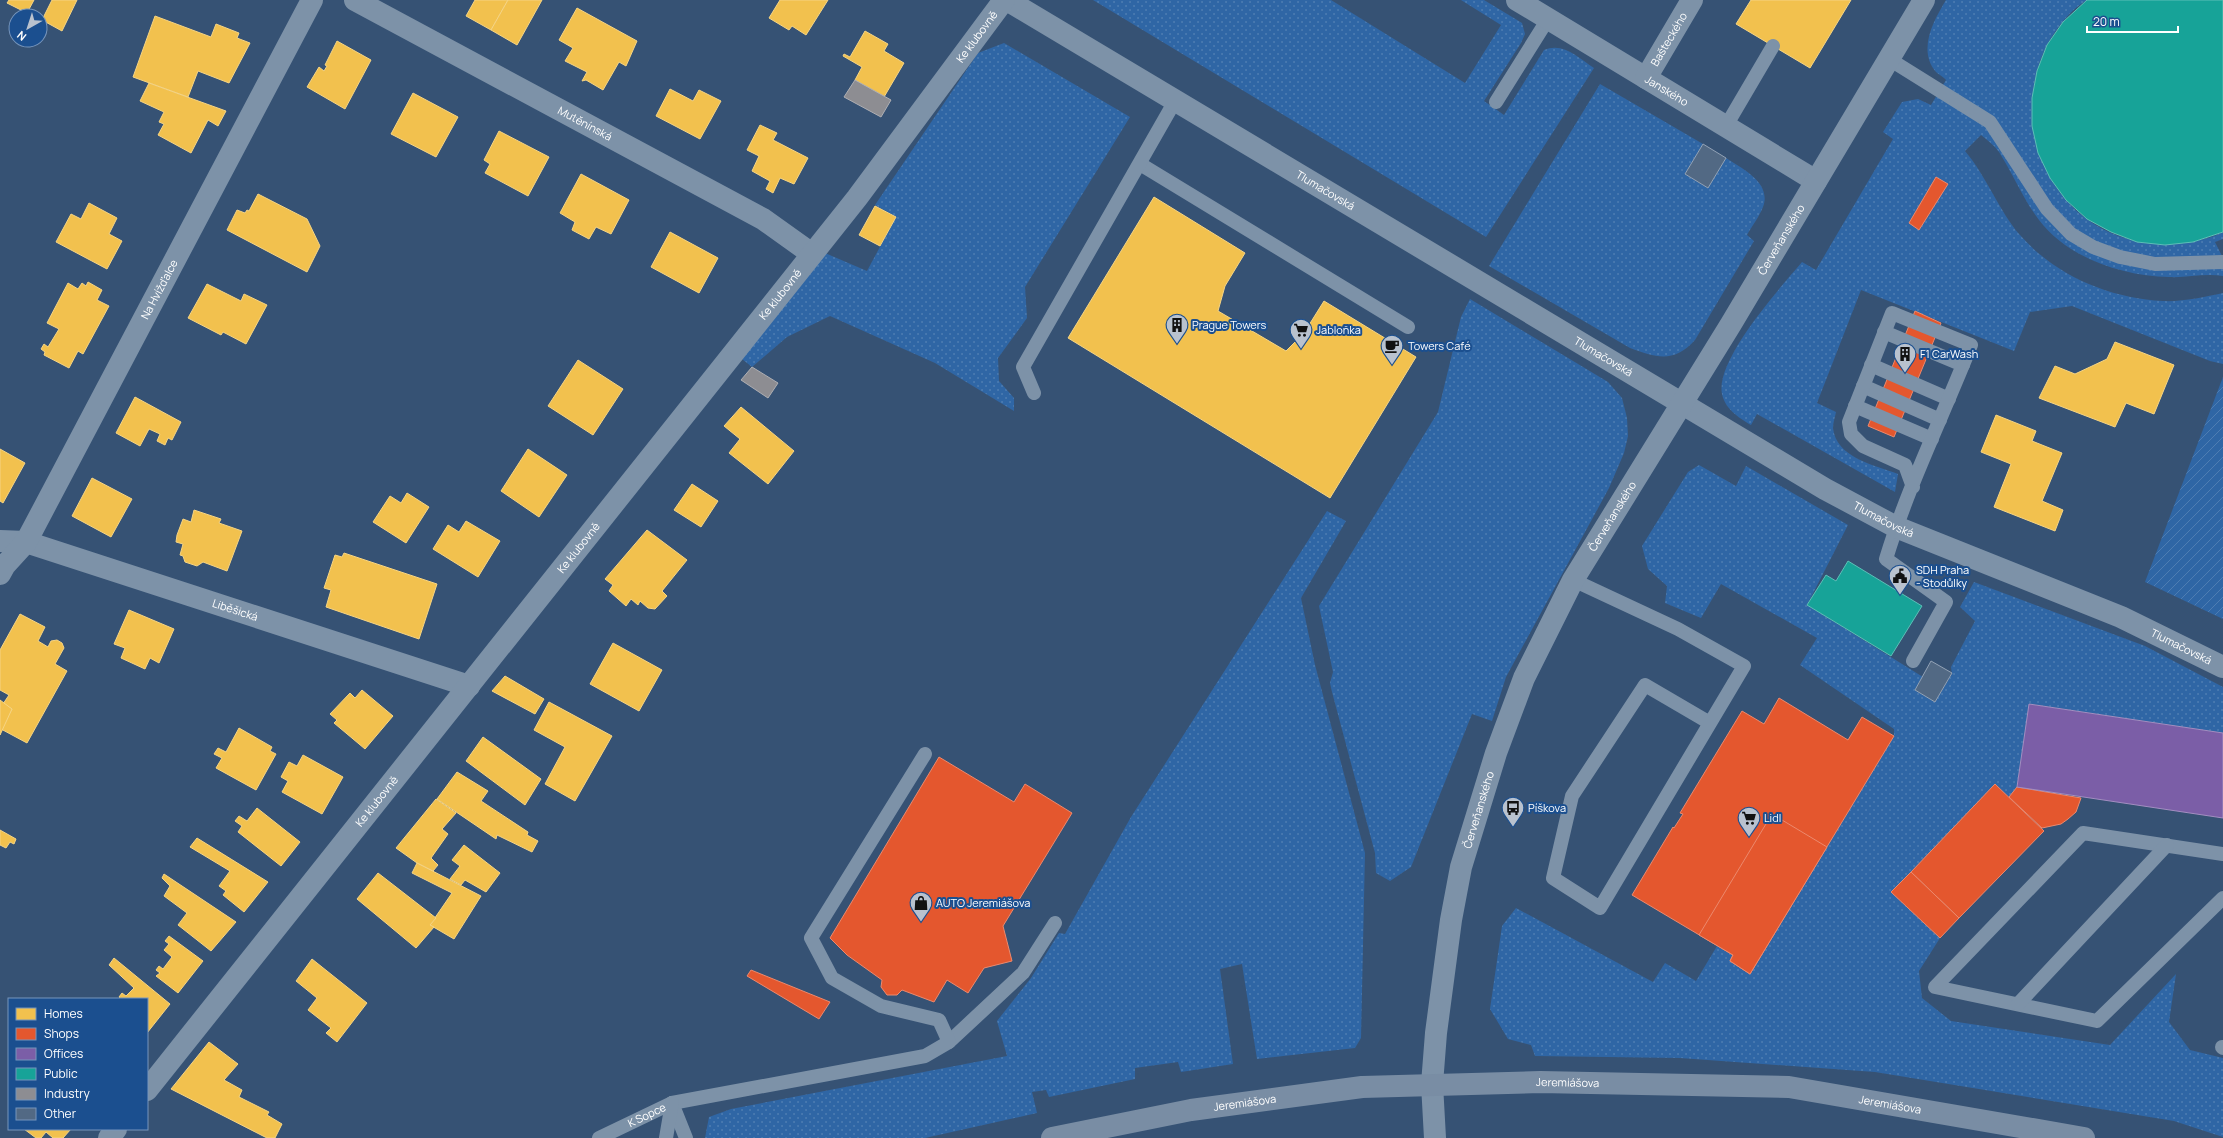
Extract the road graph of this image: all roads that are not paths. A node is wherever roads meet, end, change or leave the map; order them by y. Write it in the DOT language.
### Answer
graph roads {
  1 [pos="312,0"];
  2 [pos="355,0"];
  3 [pos="1004,0"];
  4 [pos="1007,0"];
  5 [pos="1517,0"];
  6 [pos="1692,0"];
  7 [pos="1924,0"];
  8 [pos="1548,19"];
  9 [pos="1773,46"];
  10 [pos="1889,59"];
  11 [pos="1646,78"];
  12 [pos="1175,102"];
  13 [pos="1496,102"];
  14 [pos="1726,126"];
  15 [pos="1140,164"];
  16 [pos="1816,181"];
  17 [pos="812,254"];
  18 [pos="2223,262"];
  19 [pos="1408,327"];
  20 [pos="1884,332"];
  21 [pos="1871,365"];
  22 [pos="1963,365"];
  23 [pos="1863,386"];
  24 [pos="1034,393"];
  25 [pos="1949,399"];
  26 [pos="1682,404"];
  27 [pos="1855,406"];
  28 [pos="1940,420"];
  29 [pos="1932,439"];
  30 [pos="1913,487"];
  31 [pos="1896,527"];
  32 [pos="0,541"];
  33 [pos="26,542"];
  34 [pos="0,574"];
  35 [pos="1573,580"];
  36 [pos="1913,661"];
  37 [pos="2223,667"];
  38 [pos="469,686"];
  39 [pos="1710,723"];
  40 [pos="925,754"];
  41 [pos="2167,845"];
  42 [pos="2223,854"];
  43 [pos="2223,898"];
  44 [pos="1055,923"];
  45 [pos="2018,1004"];
  46 [pos="949,1042"];
  47 [pos="1432,1084"];
  48 [pos="148,1089"];
  49 [pos="672,1103"];
  50 [pos="115,1130"];
  51 [pos="109,1138"];
  52 [pos="599,1138"];
  53 [pos="666,1138"];
  54 [pos="686,1138"];
  55 [pos="1052,1138"];
  56 [pos="1435,1138"];
  57 [pos="2084,1138"];
  1 -- 33 [label="street, Na Hvížďalce"];
  2 -- 17 [label="street, Mutěnínská"];
  3 -- 17 [label="street, Ke klubovně"];
  4 -- 12 [label="street, Tlumačovská"];
  5 -- 8 [label="street, Janského"];
  6 -- 11 [label="street, Bašteckého"];
  7 -- 10 [label="street, Červeňanského"];
  8 -- 11 [label="street, Janského"];
  8 -- 13 [label="lane"];
  9 -- 14 [label="lane"];
  10 -- 16 [label="street, Červeňanského"];
  10 -- 18 [label="lane"];
  11 -- 14 [label="street, Janského"];
  12 -- 15 [label="lane"];
  12 -- 26 [label="street, Tlumačovská"];
  14 -- 16 [label="street, Janského"];
  15 -- 19 [label="lane"];
  15 -- 24 [label="lane"];
  16 -- 26 [label="street, Červeňanského"];
  17 -- 38 [label="street, Ke klubovně"];
  20 -- 21 [label="lane"];
  20 -- 22 [label="lane"];
  20 -- 22 [label="lane"];
  21 -- 23 [label="lane"];
  21 -- 25 [label="lane"];
  22 -- 25 [label="lane"];
  23 -- 27 [label="lane"];
  23 -- 28 [label="lane"];
  25 -- 28 [label="lane"];
  26 -- 31 [label="street, Tlumačovská"];
  26 -- 35 [label="street, Červeňanského"];
  27 -- 29 [label="lane"];
  27 -- 30 [label="lane"];
  28 -- 29 [label="lane"];
  29 -- 30 [label="lane"];
  30 -- 31 [label="lane"];
  31 -- 36 [label="lane"];
  31 -- 37 [label="street, Tlumačovská"];
  32 -- 33 [label="street, Liběšická"];
  33 -- 34 [label="street, Na Hvížďalce"];
  33 -- 38 [label="street, Liběšická"];
  35 -- 39 [label="lane"];
  35 -- 47 [label="street, Červeňanského"];
  38 -- 48 [label="street, Ke klubovně"];
  39 -- 39 [label="lane"];
  40 -- 46 [label="lane"];
  41 -- 42 [label="lane"];
  41 -- 45 [label="lane"];
  41 -- 45 [label="lane"];
  43 -- 45 [label="lane"];
  44 -- 46 [label="lane, K Sopce"];
  46 -- 49 [label="lane, K Sopce"];
  47 -- 55 [label="main road, Jeremiášova"];
  47 -- 56 [label="street"];
  47 -- 57 [label="main road, Jeremiášova"];
  49 -- 52 [label="lane, K Sopce"];
  49 -- 53 [label="lane"];
  49 -- 54 [label="lane"];
  50 -- 51 [label="street"];
}
